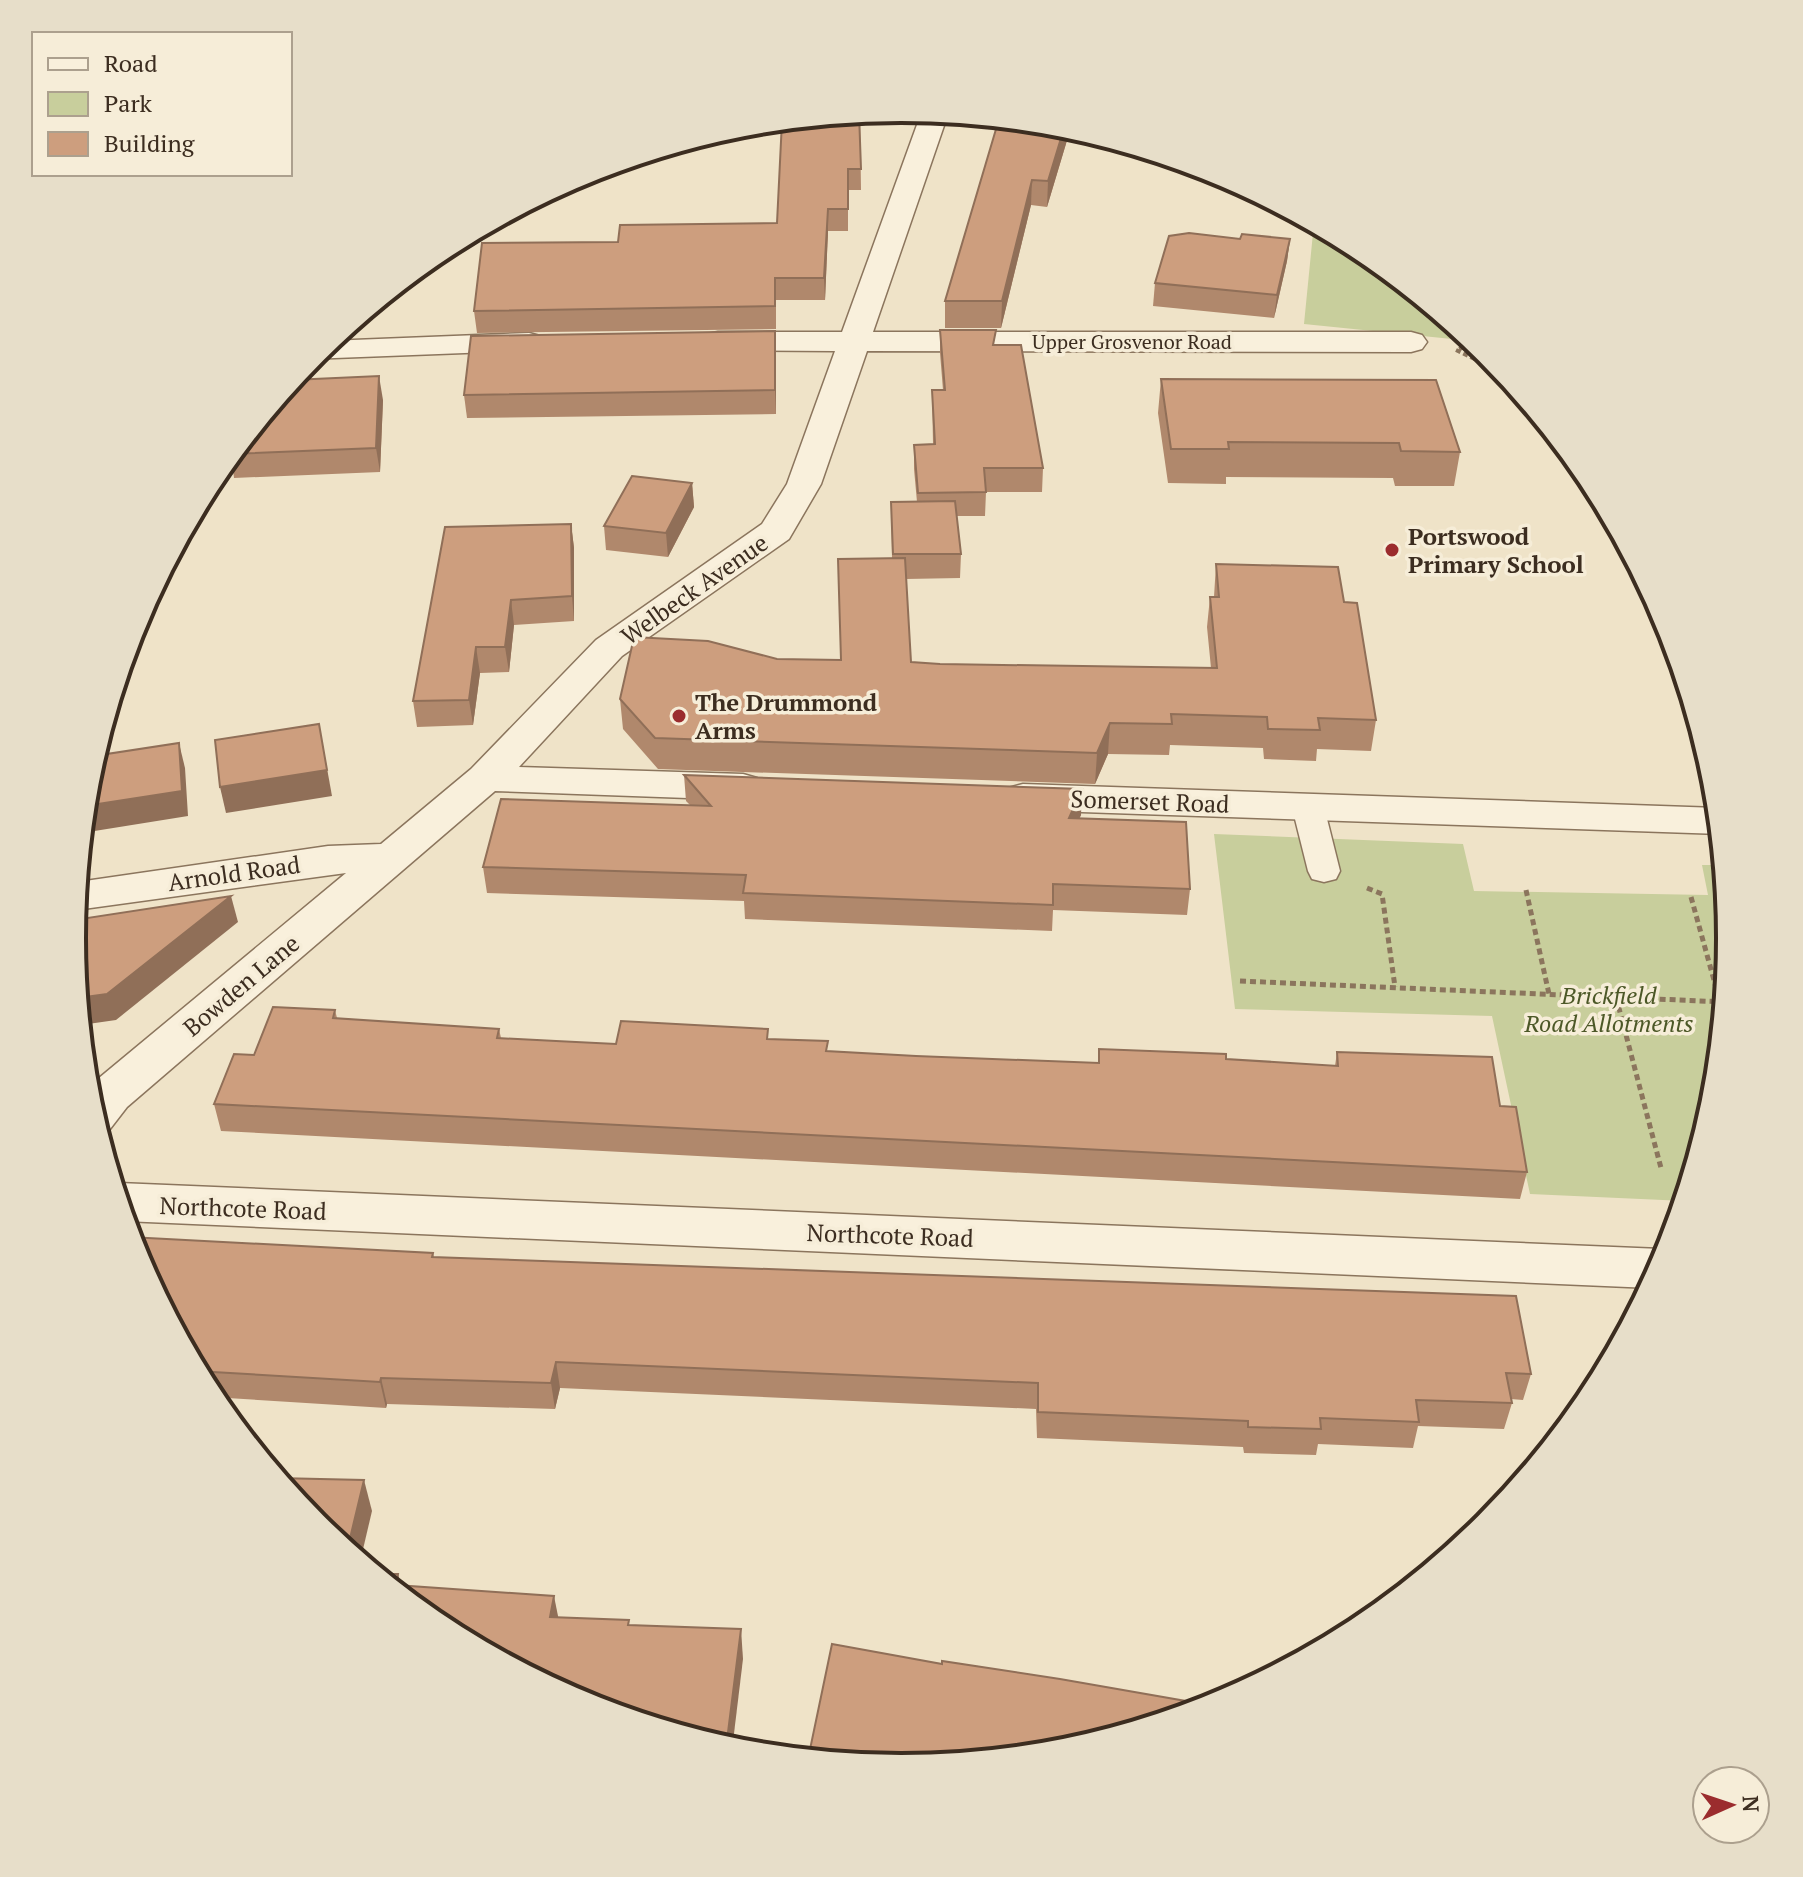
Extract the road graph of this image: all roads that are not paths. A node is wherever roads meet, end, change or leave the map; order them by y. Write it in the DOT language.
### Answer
graph roads {
  1 [pos="931,124"];
  2 [pos="852,340"];
  3 [pos="694,342"];
  4 [pos="1411,342"];
  5 [pos="551,343"];
  6 [pos="337,350"];
  7 [pos="485,778"];
  8 [pos="786,789"];
  9 [pos="992,796"];
  10 [pos="1308,807"];
  11 [pos="1708,821"];
  12 [pos="392,857"];
  13 [pos="1324,871"];
  14 [pos="88,894"];
  15 [pos="103,1104"];
  16 [pos="130,1202"];
  17 [pos="1647,1268"];
  1 -- 2 [label="street, Welbeck Avenue"];
  2 -- 3 [label="street, Upper Grosvenor Road"];
  2 -- 4 [label="street, Upper Grosvenor Road"];
  2 -- 7 [label="street, Welbeck Avenue"];
  5 -- 6 [label="street"];
  7 -- 8 [label="street"];
  7 -- 12 [label="street, Welbeck Avenue"];
  9 -- 10 [label="street, Somerset Road"];
  10 -- 11 [label="street, Somerset Road"];
  10 -- 13 [label="lane"];
  12 -- 14 [label="street, Arnold Road"];
  12 -- 15 [label="street, Bowden Lane"];
  16 -- 17 [label="street, Northcote Road"];
}
